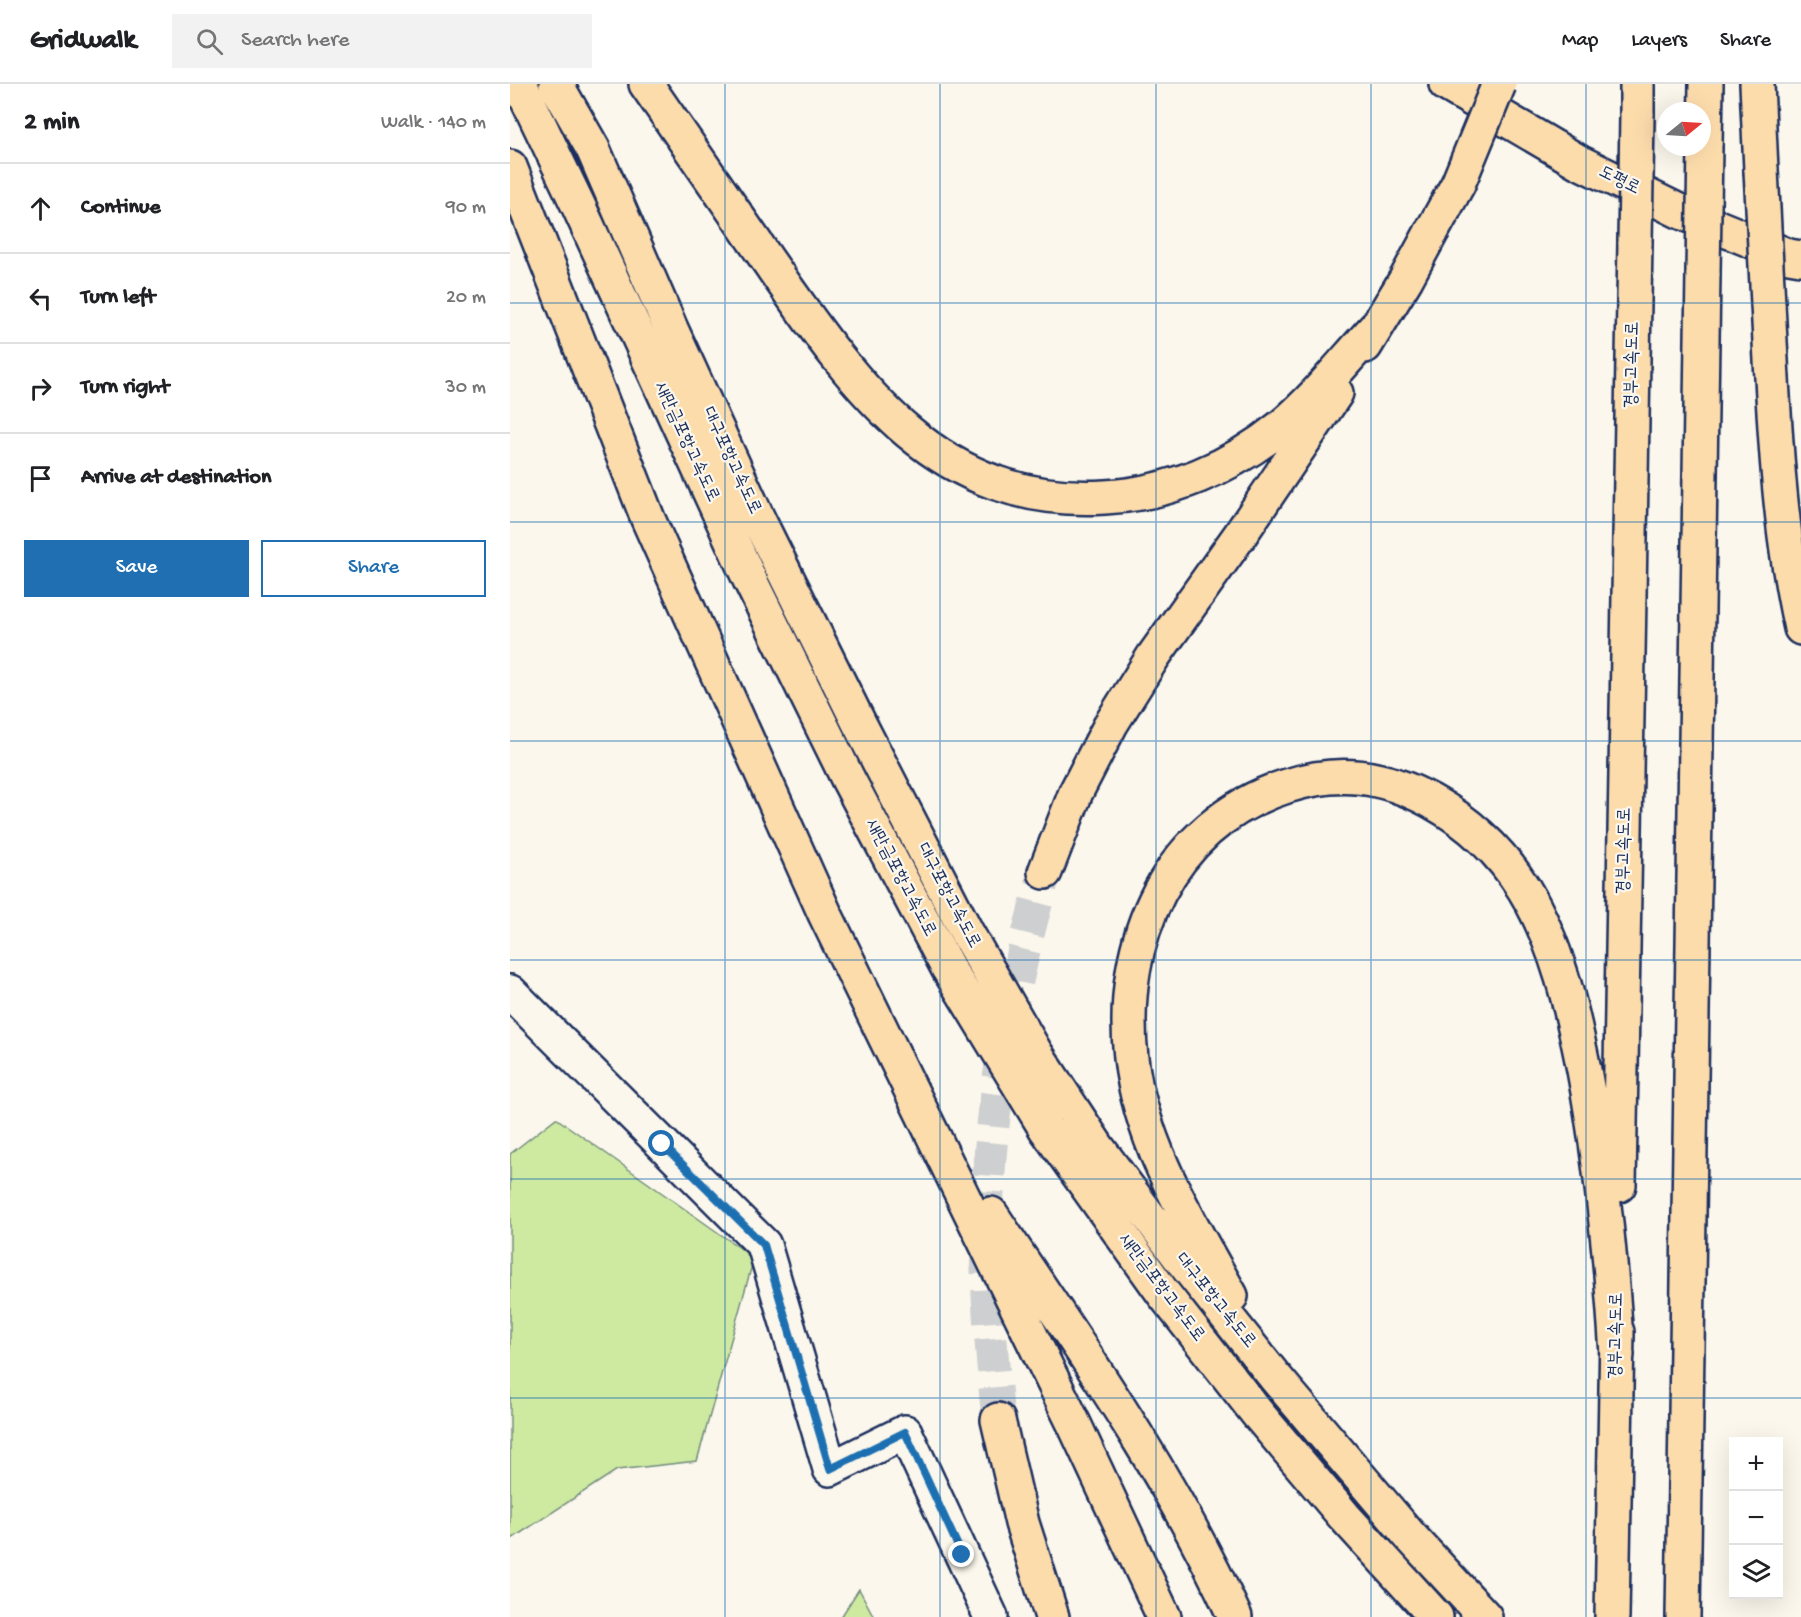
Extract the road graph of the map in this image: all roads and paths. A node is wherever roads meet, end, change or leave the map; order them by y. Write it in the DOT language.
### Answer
graph roads {
  1 [pos="520,84"];
  2 [pos="556,84"];
  3 [pos="646,84"];
  4 [pos="1446,84"];
  5 [pos="1499,84"];
  6 [pos="1706,84"];
  7 [pos="1757,84"];
  8 [pos="1637,99"];
  9 [pos="510,167"];
  10 [pos="1801,258"];
  11 [pos="1376,327"];
  12 [pos="1801,628"];
  13 [pos="1045,872"];
  14 [pos="510,992"];
  15 [pos="916,1100"];
  16 [pos="1617,1355"];
  17 [pos="1275,1377"];
  18 [pos="998,1420"];
  19 [pos="991,1617"];
  20 [pos="1052,1617"];
  21 [pos="1164,1617"];
  22 [pos="1235,1617"];
  23 [pos="1436,1617"];
  24 [pos="1485,1617"];
  25 [pos="1612,1617"];
  26 [pos="1683,1617"];
  1 -- 23 [label="main road, 새만금포항고속도로"];
  2 -- 17 [label="main road, 대구포항고속도로"];
  3 -- 11 [label="main road"];
  4 -- 10 [label="main road, 도평로"];
  5 -- 11 [label="main road, bridge"];
  6 -- 26 [label="main road, bridge"];
  7 -- 12 [label="main road, bridge"];
  8 -- 16 [label="main road, 경부고속도로, bridge"];
  9 -- 15 [label="main road"];
  11 -- 13 [label="main road"];
  14 -- 19 [label="lane"];
  15 -- 21 [label="main road"];
  15 -- 22 [label="main road"];
  16 -- 17 [label="main road"];
  16 -- 25 [label="main road, 경부고속도로"];
  17 -- 24 [label="main road, 대구포항고속도로"];
  18 -- 20 [label="main road"];
}
